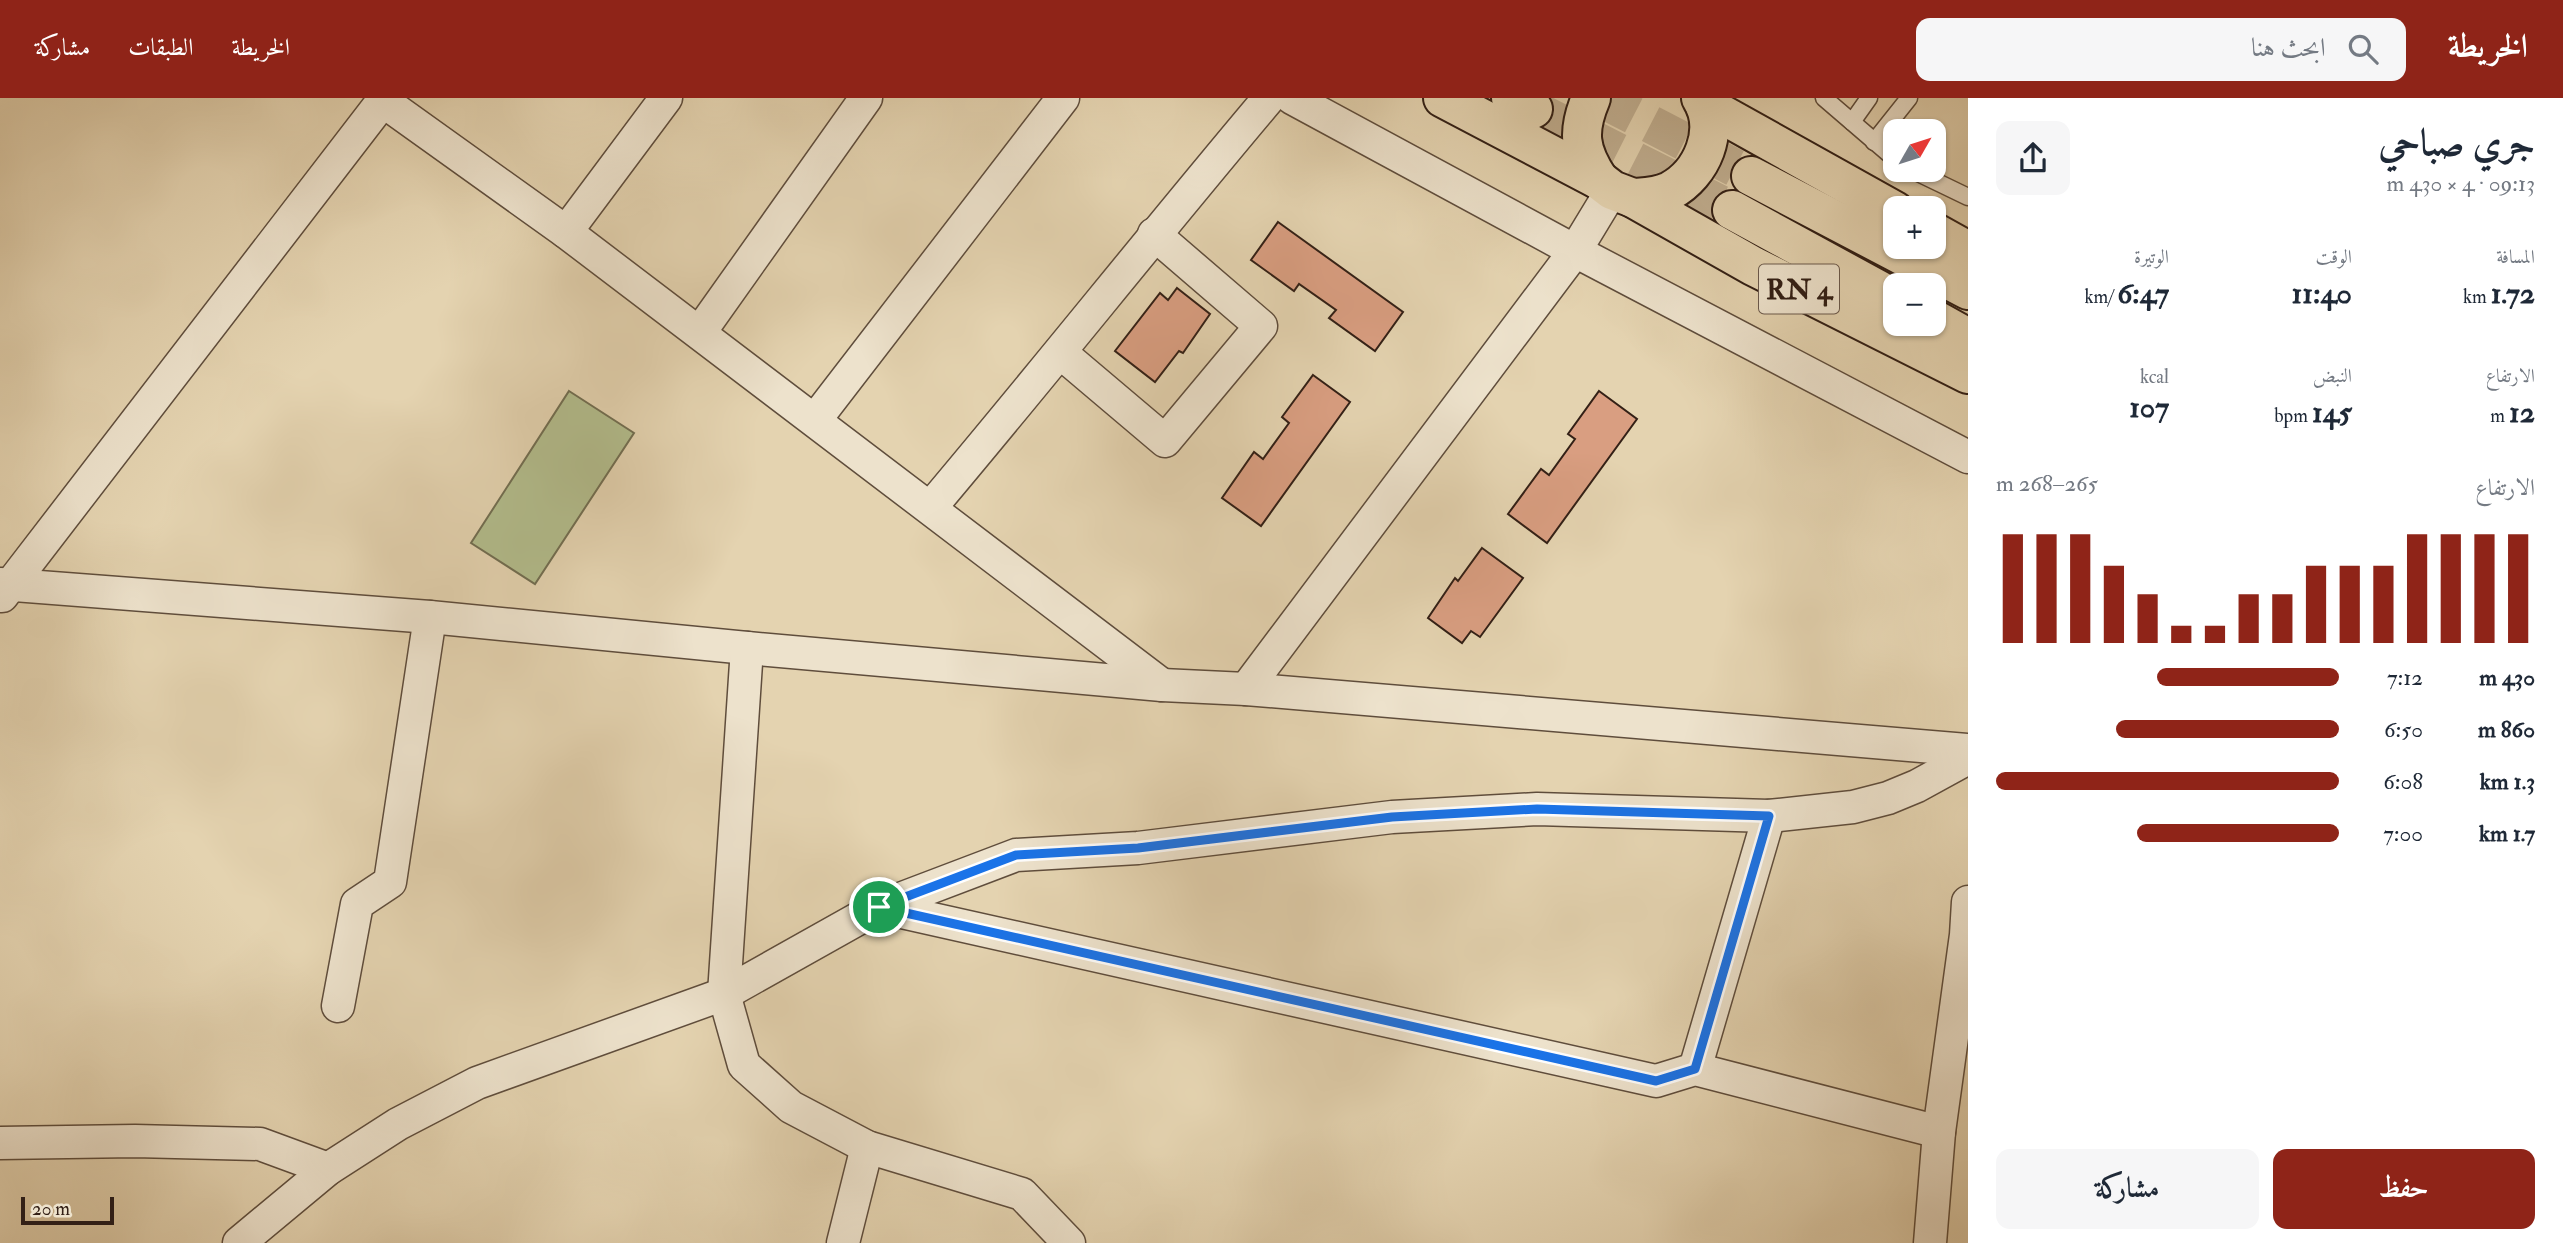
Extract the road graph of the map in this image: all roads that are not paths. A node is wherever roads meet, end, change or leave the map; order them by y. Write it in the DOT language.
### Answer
graph roads {
  1 [pos="666,98"];
  2 [pos="866,98"];
  3 [pos="1063,98"];
  4 [pos="1269,98"];
  5 [pos="1292,98"];
  6 [pos="1443,98"];
  7 [pos="1591,98"];
  8 [pos="1869,98"];
  9 [pos="1909,98"];
  10 [pos="384,99"];
  11 [pos="1831,100"];
  12 [pos="1703,102"];
  13 [pos="1852,122"];
  14 [pos="1874,142"];
  15 [pos="1883,149"];
  16 [pos="1751,176"];
  17 [pos="1937,182"];
  18 [pos="1615,189"];
  19 [pos="1968,197"];
  20 [pos="1883,204"];
  21 [pos="1732,210"];
  22 [pos="566,232"];
  23 [pos="1154,234"];
  24 [pos="1946,239"];
  25 [pos="1576,251"];
  26 [pos="1968,251"];
  27 [pos="1968,290"];
  28 [pos="1883,292"];
  29 [pos="1946,326"];
  30 [pos="700,332"];
  31 [pos="1968,338"];
  32 [pos="1060,353"];
  33 [pos="1968,374"];
  34 [pos="815,420"];
  35 [pos="1968,457"];
  36 [pos="931,507"];
  37 [pos="3,589"];
  38 [pos="430,617"];
  39 [pos="747,648"];
  40 [pos="1162,685"];
  41 [pos="1246,689"];
  42 [pos="1968,750"];
  43 [pos="1968,758"];
  44 [pos="1769,816"];
  45 [pos="1968,902"];
  46 [pos="879,907"];
  47 [pos="724,994"];
  48 [pos="338,1006"];
  49 [pos="1695,1069"];
  50 [pos="1956,1096"];
  51 [pos="1939,1132"];
  52 [pos="0,1143"];
  53 [pos="867,1147"];
  54 [pos="328,1168"];
  55 [pos="239,1243"];
  56 [pos="842,1243"];
  57 [pos="1069,1243"];
  58 [pos="1930,1243"];
  1 -- 22 [label="street"];
  2 -- 30 [label="street"];
  3 -- 34 [label="street"];
  4 -- 23 [label="street"];
  5 -- 25 [label="street"];
  6 -- 18 [label="main road, RN 4"];
  7 -- 18 [label="main road"];
  8 -- 13 [label="lane"];
  9 -- 14 [label="lane"];
  10 -- 22 [label="street"];
  10 -- 37 [label="street"];
  11 -- 13 [label="lane"];
  12 -- 18 [label="main road"];
  12 -- 20 [label="main road"];
  13 -- 14 [label="lane"];
  14 -- 15 [label="lane"];
  16 -- 27 [label="main road, RN 4"];
  17 -- 19 [label="lane"];
  18 -- 25 [label="street"];
  18 -- 33 [label="main road, RN 4"];
  21 -- 28 [label="main road, RN 4"];
  22 -- 30 [label="street"];
  23 -- 32 [label="street"];
  23 -- 32 [label="street"];
  24 -- 26 [label="main road"];
  25 -- 35 [label="street"];
  25 -- 41 [label="street"];
  29 -- 31 [label="main road"];
  30 -- 34 [label="street"];
  32 -- 36 [label="street"];
  34 -- 36 [label="street"];
  36 -- 40 [label="street"];
  37 -- 38 [label="street"];
  38 -- 39 [label="street"];
  38 -- 48 [label="street"];
  39 -- 40 [label="street"];
  39 -- 47 [label="street"];
  40 -- 41 [label="street"];
  41 -- 42 [label="street"];
  43 -- 44 [label="street"];
  44 -- 46 [label="street"];
  44 -- 49 [label="street"];
  45 -- 50 [label="street"];
  46 -- 47 [label="street"];
  46 -- 49 [label="street"];
  47 -- 53 [label="street"];
  47 -- 54 [label="street"];
  49 -- 51 [label="street"];
  50 -- 51 [label="street"];
  51 -- 58 [label="street"];
  52 -- 54 [label="street"];
  53 -- 56 [label="street"];
  53 -- 57 [label="street"];
  54 -- 55 [label="street"];
}
